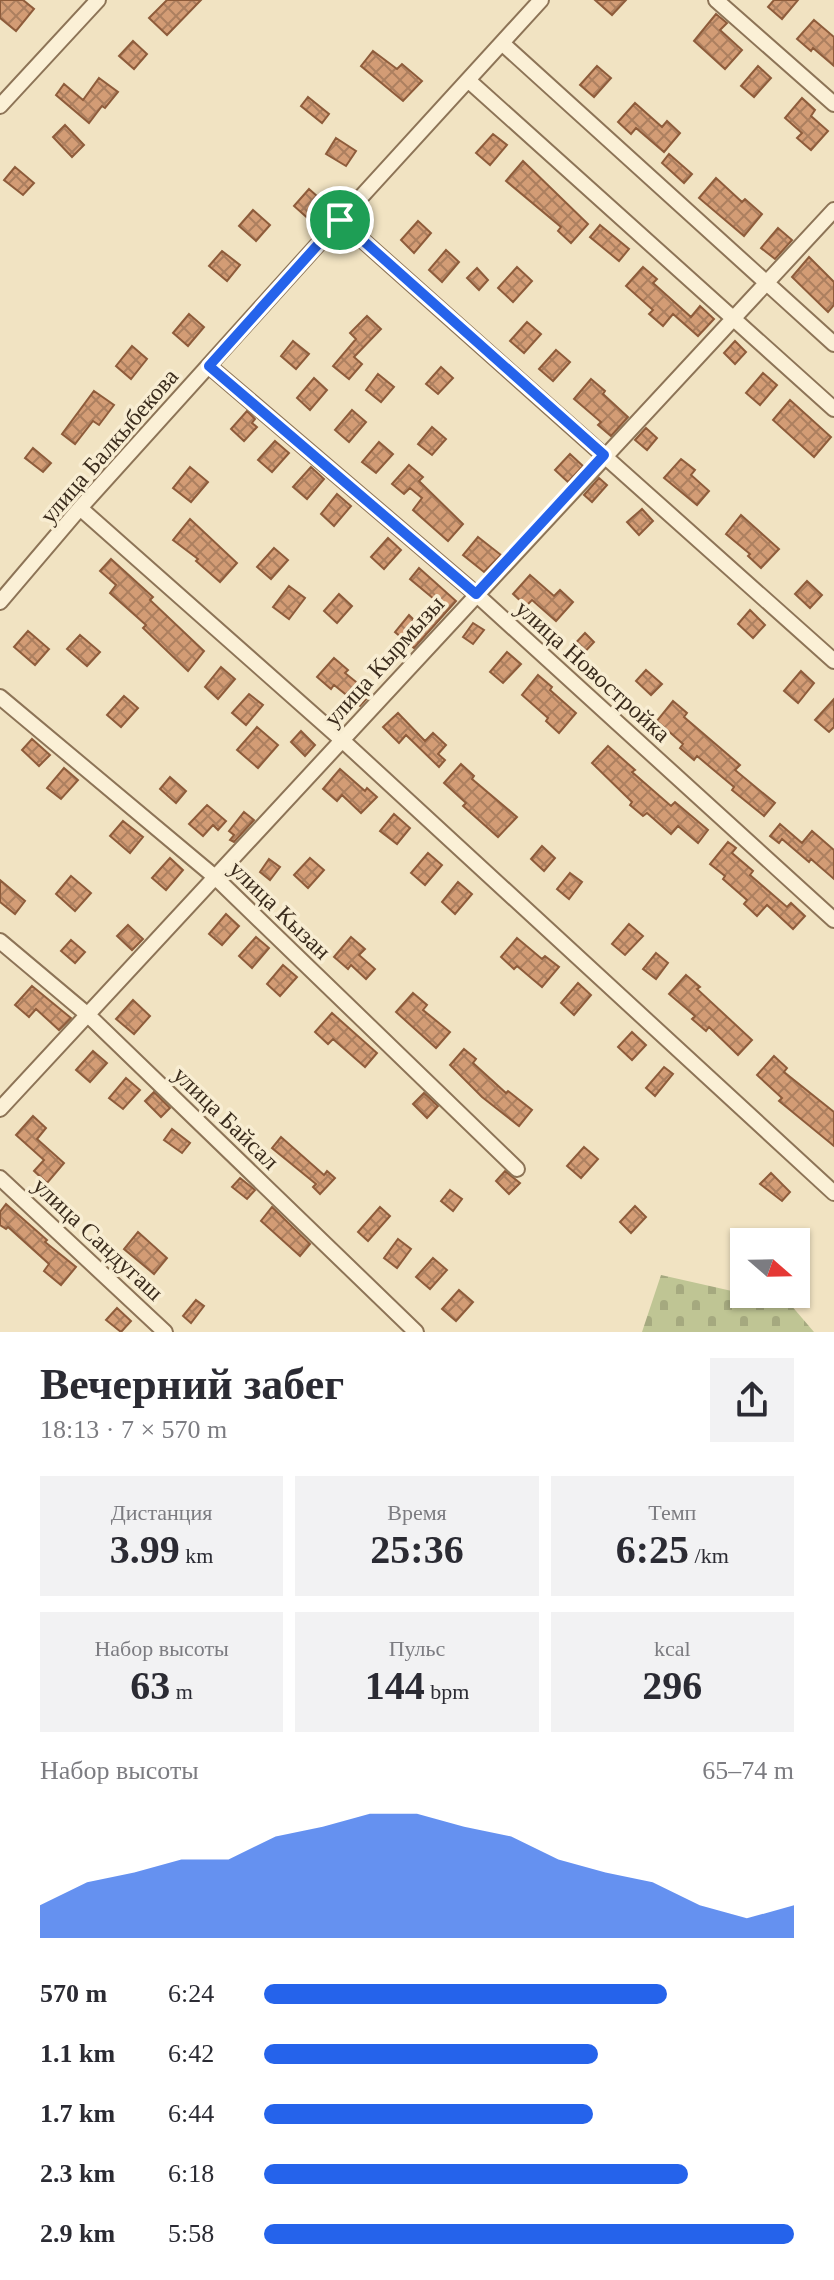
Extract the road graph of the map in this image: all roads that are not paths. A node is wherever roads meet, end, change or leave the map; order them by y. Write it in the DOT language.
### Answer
graph roads {
  1 [pos="98,0"];
  2 [pos="541,0"];
  3 [pos="716,0"];
  4 [pos="502,43"];
  5 [pos="468,80"];
  6 [pos="834,104"];
  7 [pos="0,106"];
  8 [pos="834,210"];
  9 [pos="340,220"];
  10 [pos="766,282"];
  11 [pos="733,318"];
  12 [pos="834,344"];
  13 [pos="209,366"];
  14 [pos="834,409"];
  15 [pos="604,455"];
  16 [pos="80,508"];
  17 [pos="476,594"];
  18 [pos="0,602"];
  19 [pos="834,661"];
  20 [pos="0,697"];
  21 [pos="342,740"];
  22 [pos="215,877"];
  23 [pos="834,920"];
  24 [pos="0,941"];
  25 [pos="88,1015"];
  26 [pos="0,1109"];
  27 [pos="517,1169"];
  28 [pos="0,1178"];
  29 [pos="834,1193"];
  30 [pos="165,1332"];
  31 [pos="416,1332"];
  1 -- 7 [label="street"];
  2 -- 4 [label="street, улица Балкыбекова"];
  3 -- 6 [label="street"];
  4 -- 5 [label="street, улица Балкыбекова"];
  4 -- 10 [label="street"];
  5 -- 9 [label="street, улица Балкыбекова"];
  5 -- 11 [label="street"];
  8 -- 10 [label="street, улица Кырмызы"];
  9 -- 13 [label="street, улица Балкыбекова"];
  9 -- 15 [label="street"];
  10 -- 11 [label="street, улица Кырмызы"];
  10 -- 12 [label="street"];
  11 -- 14 [label="street"];
  11 -- 15 [label="street, улица Кырмызы"];
  13 -- 16 [label="street, улица Балкыбекова"];
  13 -- 17 [label="street, улица Новостройка"];
  15 -- 17 [label="street, улица Кырмызы"];
  15 -- 19 [label="street"];
  16 -- 18 [label="street, улица Балкыбекова"];
  16 -- 21 [label="street"];
  17 -- 21 [label="street, улица Кырмызы"];
  17 -- 23 [label="street, улица Новостройка"];
  20 -- 22 [label="street, улица Кызан"];
  21 -- 22 [label="street, улица Кырмызы"];
  21 -- 29 [label="street"];
  22 -- 25 [label="street, улица Кырмызы"];
  22 -- 27 [label="street, улица Кызан"];
  24 -- 25 [label="street, улица Байсал"];
  25 -- 26 [label="street, улица Кырмызы"];
  25 -- 31 [label="street, улица Байсал"];
  28 -- 30 [label="street, улица Сандугаш"];
}
